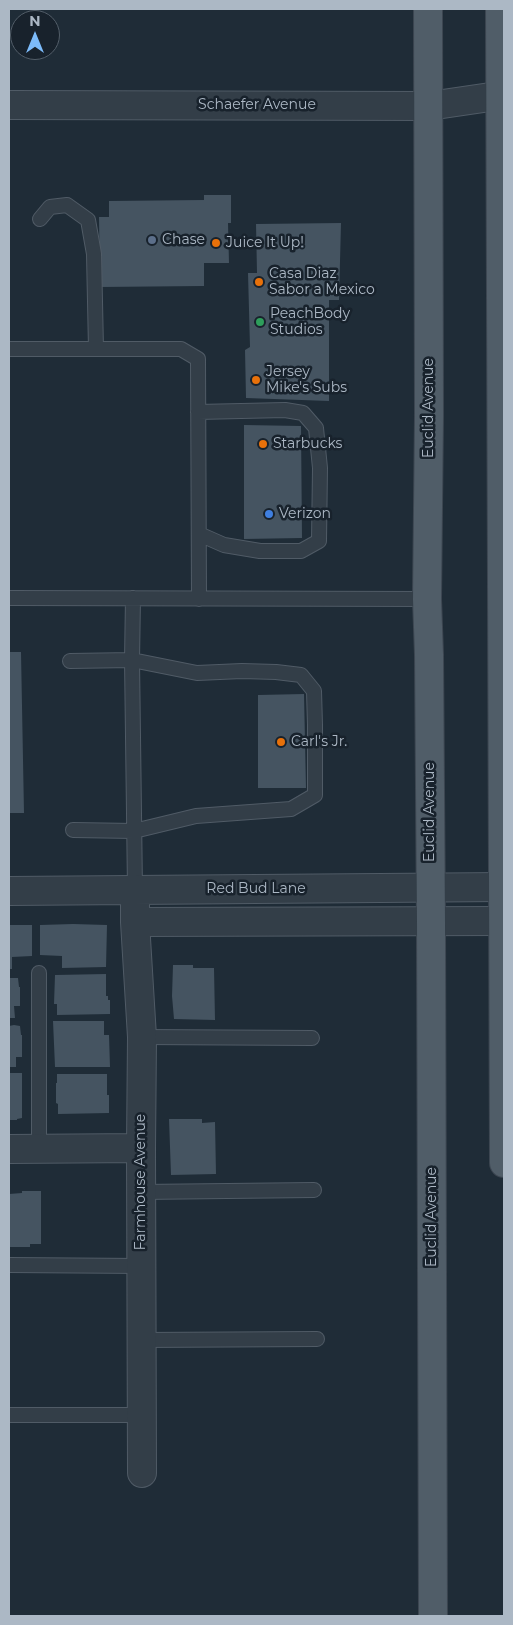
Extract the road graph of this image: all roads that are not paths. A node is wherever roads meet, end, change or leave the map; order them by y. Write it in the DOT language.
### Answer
graph roads {
  1 [pos="428,9"];
  2 [pos="500,9"];
  3 [pos="502,95"];
  4 [pos="9,105"];
  5 [pos="429,106"];
  6 [pos="40,219"];
  7 [pos="9,350"];
  8 [pos="96,350"];
  9 [pos="198,412"];
  10 [pos="199,534"];
  11 [pos="9,598"];
  12 [pos="133,598"];
  13 [pos="200,598"];
  14 [pos="428,599"];
  15 [pos="132,660"];
  16 [pos="70,662"];
  17 [pos="72,830"];
  18 [pos="134,831"];
  19 [pos="503,887"];
  20 [pos="430,888"];
  21 [pos="135,890"];
  22 [pos="9,891"];
  23 [pos="504,921"];
  24 [pos="135,922"];
  25 [pos="431,922"];
  26 [pos="39,974"];
  27 [pos="142,1037"];
  28 [pos="312,1038"];
  29 [pos="141,1148"];
  30 [pos="9,1149"];
  31 [pos="39,1149"];
  32 [pos="504,1163"];
  33 [pos="314,1190"];
  34 [pos="141,1192"];
  35 [pos="9,1264"];
  36 [pos="141,1266"];
  37 [pos="141,1340"];
  38 [pos="317,1340"];
  39 [pos="142,1414"];
  40 [pos="9,1415"];
  41 [pos="142,1473"];
  42 [pos="433,1616"];
  1 -- 5 [label="main road, Euclid Avenue"];
  2 -- 3 [label="main road"];
  3 -- 5 [label="street, Schaefer Avenue"];
  3 -- 19 [label="main road"];
  4 -- 5 [label="street, Schaefer Avenue"];
  5 -- 14 [label="main road, Euclid Avenue"];
  6 -- 8 [label="lane"];
  7 -- 8 [label="lane"];
  8 -- 9 [label="lane"];
  9 -- 10 [label="lane"];
  9 -- 10 [label="lane"];
  10 -- 13 [label="lane"];
  11 -- 12 [label="lane"];
  12 -- 13 [label="lane"];
  12 -- 15 [label="lane"];
  13 -- 14 [label="lane"];
  14 -- 20 [label="main road, Euclid Avenue"];
  15 -- 16 [label="lane"];
  15 -- 18 [label="lane"];
  15 -- 18 [label="lane"];
  17 -- 18 [label="lane"];
  18 -- 21 [label="lane"];
  19 -- 20 [label="street, Red Bud Lane"];
  19 -- 23 [label="main road"];
  20 -- 21 [label="street, Red Bud Lane"];
  20 -- 25 [label="main road, Euclid Avenue"];
  21 -- 22 [label="street, Red Bud Lane"];
  21 -- 24 [label="street, Farmhouse Avenue"];
  23 -- 25 [label="street"];
  23 -- 32 [label="main road"];
  24 -- 25 [label="street"];
  24 -- 27 [label="street, Farmhouse Avenue"];
  25 -- 42 [label="main road, Euclid Avenue"];
  26 -- 31 [label="lane"];
  27 -- 28 [label="lane"];
  27 -- 29 [label="street, Farmhouse Avenue"];
  29 -- 31 [label="street"];
  29 -- 34 [label="street, Farmhouse Avenue"];
  30 -- 31 [label="street"];
  33 -- 34 [label="lane"];
  34 -- 36 [label="street, Farmhouse Avenue"];
  35 -- 36 [label="lane"];
  36 -- 37 [label="street, Farmhouse Avenue"];
  37 -- 38 [label="lane"];
  37 -- 39 [label="street, Farmhouse Avenue"];
  39 -- 40 [label="lane"];
  39 -- 41 [label="street, Farmhouse Avenue"];
}
